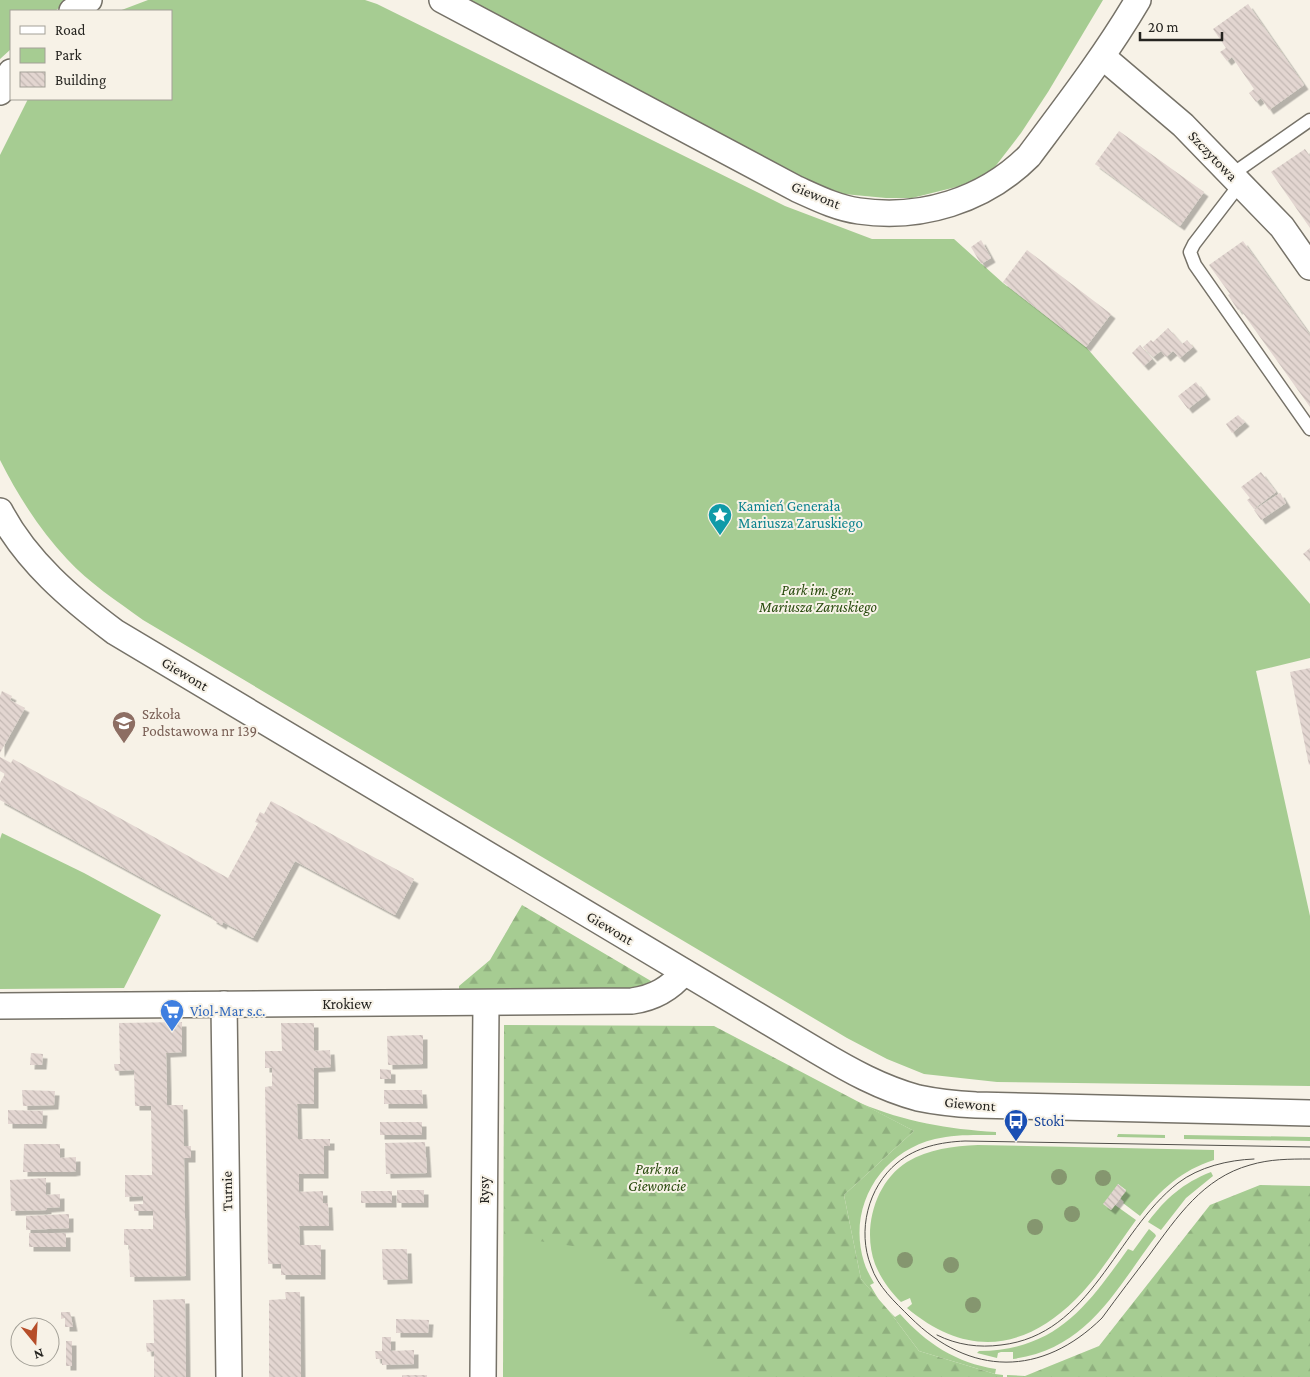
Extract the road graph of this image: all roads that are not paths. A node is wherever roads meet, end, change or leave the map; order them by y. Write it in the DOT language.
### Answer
graph roads {
  1 [pos="89,0"];
  2 [pos="442,0"];
  3 [pos="1138,0"];
  4 [pos="74,10"];
  5 [pos="1102,57"];
  6 [pos="10,74"];
  7 [pos="0,92"];
  8 [pos="1310,120"];
  9 [pos="1235,179"];
  10 [pos="1310,267"];
  11 [pos="1310,429"];
  12 [pos="0,511"];
  13 [pos="684,972"];
  14 [pos="224,1004"];
  15 [pos="486,1004"];
  16 [pos="0,1006"];
  17 [pos="1310,1113"];
  18 [pos="229,1377"];
  19 [pos="483,1377"];
  1 -- 4 [label="street"];
  2 -- 5 [label="street, Giewont"];
  3 -- 5 [label="street, Giewont"];
  5 -- 9 [label="street, Szczytowa"];
  6 -- 7 [label="street"];
  8 -- 9 [label="lane"];
  9 -- 10 [label="street, Szczytowa"];
  9 -- 11 [label="lane"];
  12 -- 13 [label="street, Giewont"];
  13 -- 15 [label="street, Krokiew"];
  13 -- 17 [label="street, Giewont"];
  14 -- 15 [label="street, Krokiew"];
  14 -- 16 [label="street, Krokiew"];
  14 -- 18 [label="street, Turnie"];
  15 -- 19 [label="street, Rysy"];
}
